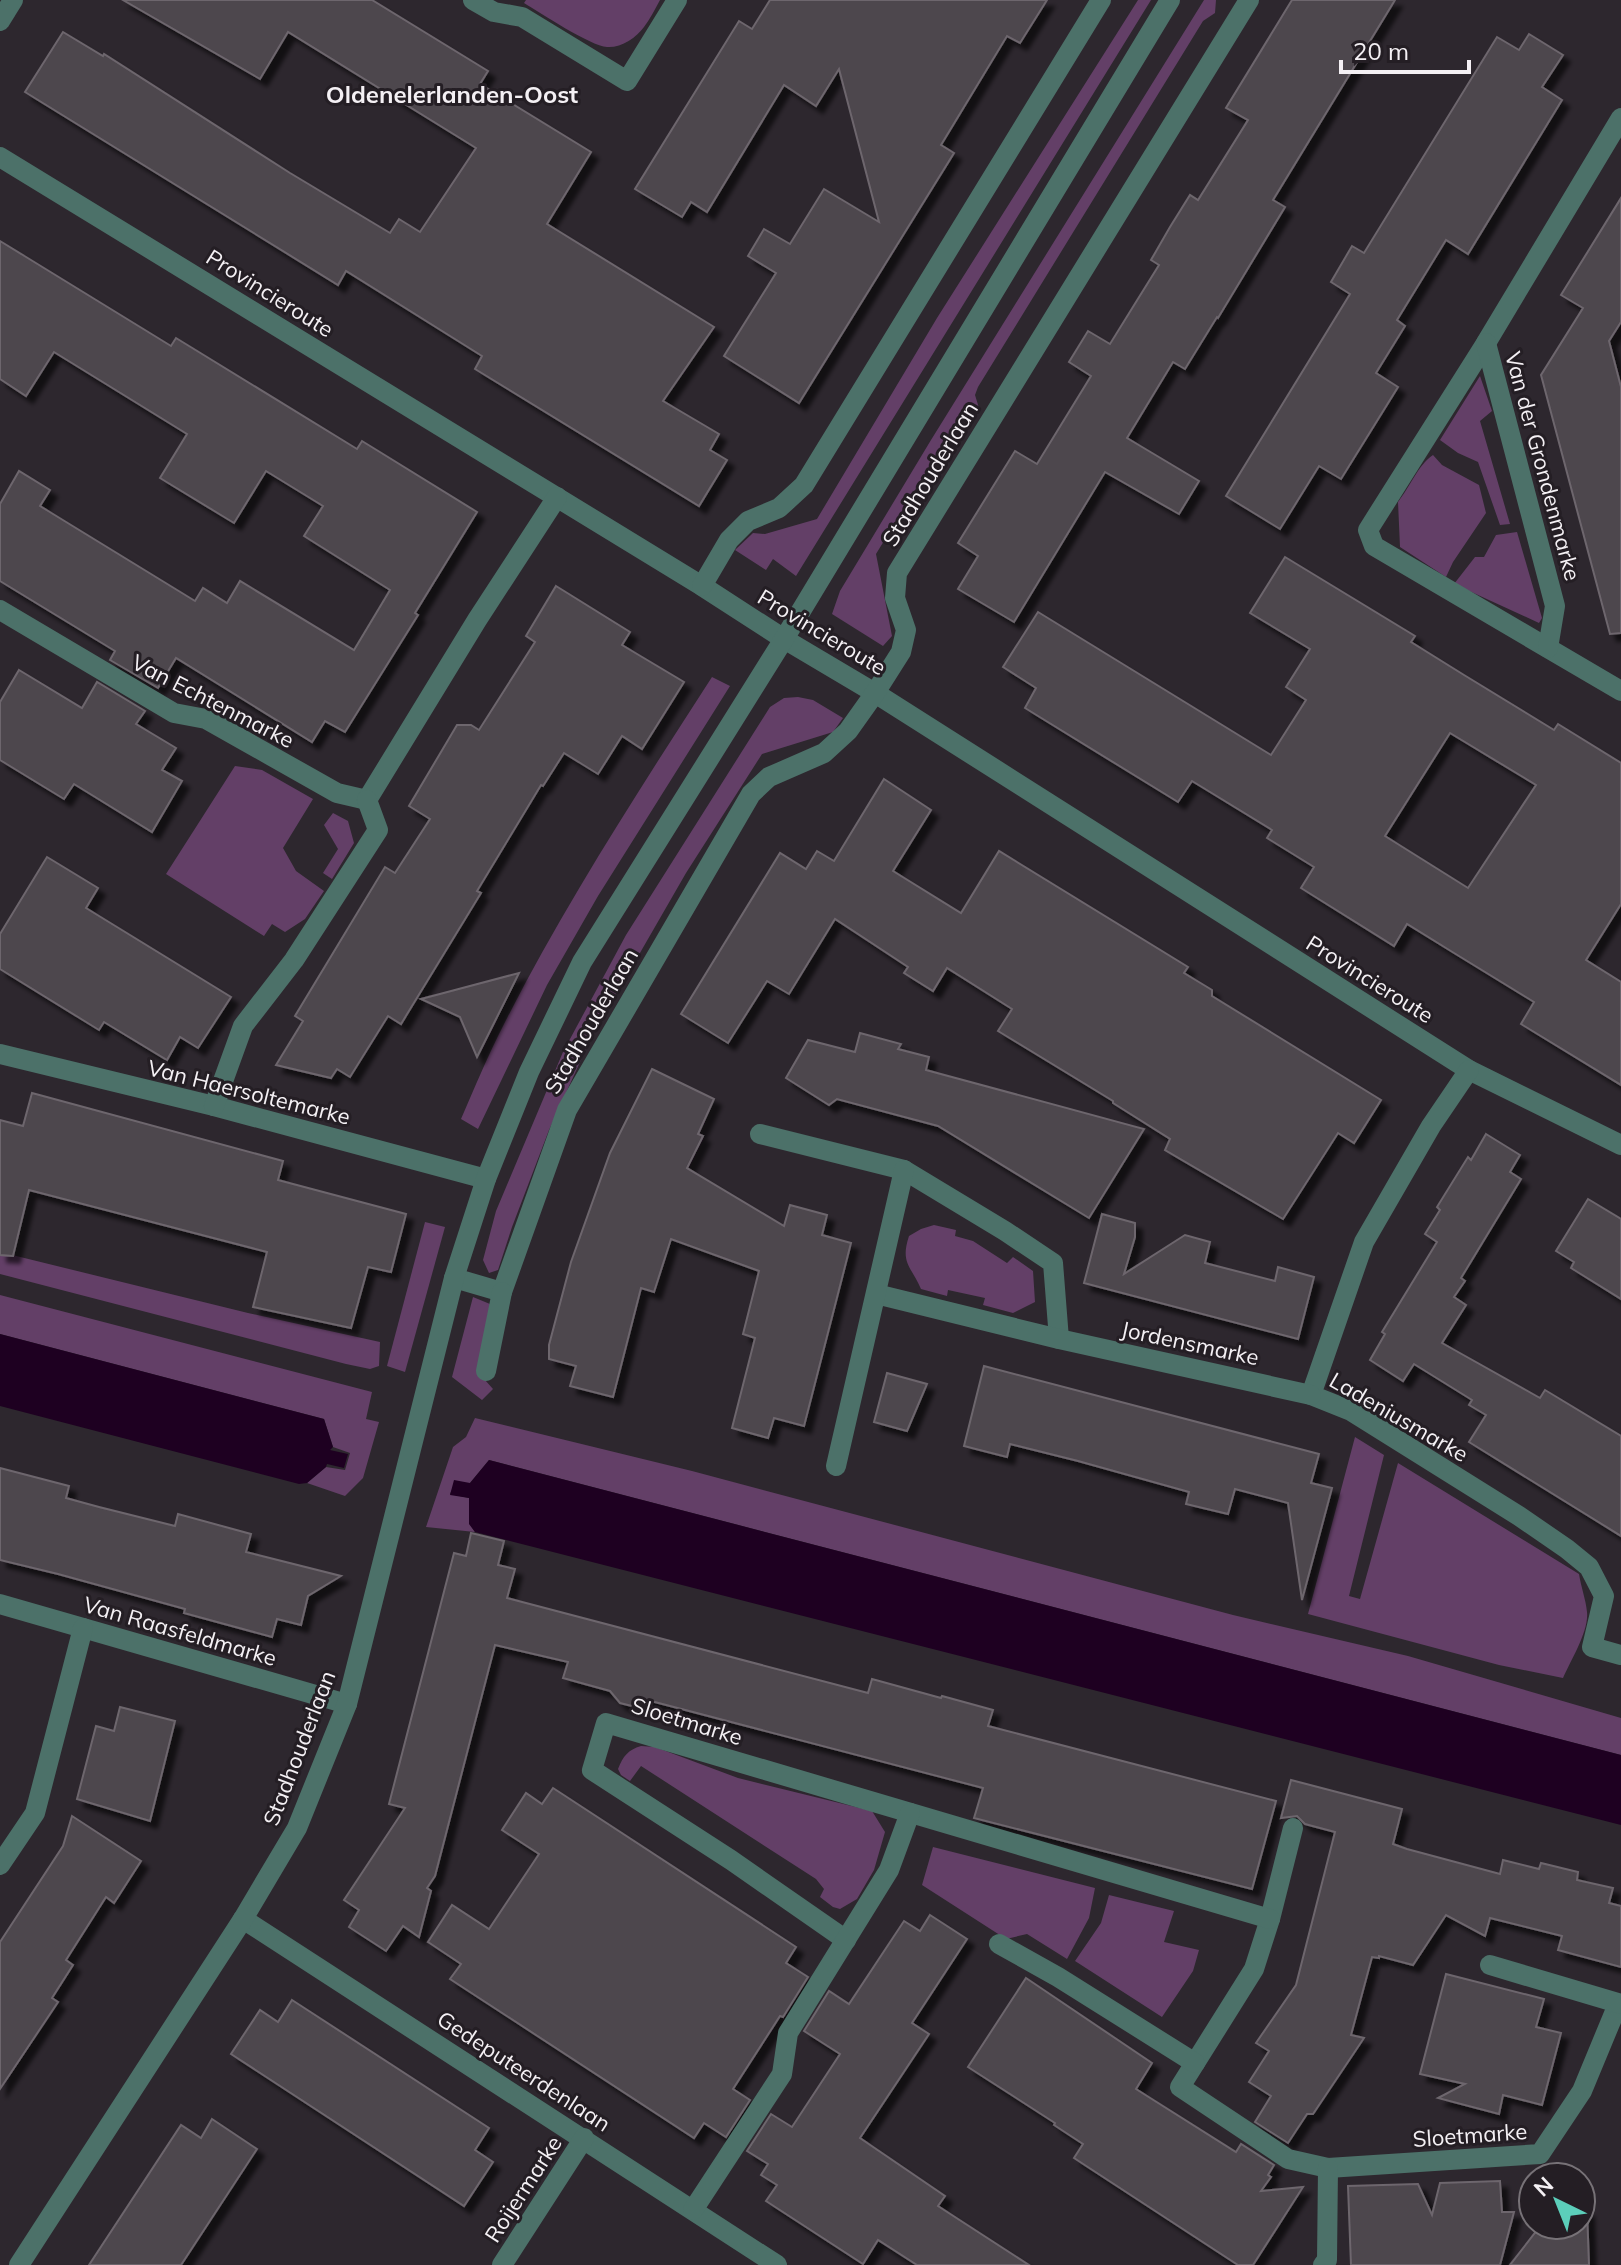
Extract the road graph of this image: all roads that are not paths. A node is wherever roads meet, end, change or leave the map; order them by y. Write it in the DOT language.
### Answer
graph roads {
  1 [pos="13,0"];
  2 [pos="473,0"];
  3 [pos="677,0"];
  4 [pos="1101,0"];
  5 [pos="1170,0"];
  6 [pos="1249,0"];
  7 [pos="497,6"];
  8 [pos="0,21"];
  9 [pos="1621,118"];
  10 [pos="0,157"];
  11 [pos="1486,343"];
  12 [pos="557,497"];
  13 [pos="702,586"];
  14 [pos="0,610"];
  15 [pos="784,639"];
  16 [pos="1548,648"];
  17 [pos="1621,691"];
  18 [pos="875,693"];
  19 [pos="367,800"];
  20 [pos="0,1054"];
  21 [pos="1469,1070"];
  22 [pos="214,1106"];
  23 [pos="760,1134"];
  24 [pos="1621,1145"];
  25 [pos="904,1170"];
  26 [pos="486,1179"];
  27 [pos="454,1278"];
  28 [pos="502,1292"];
  29 [pos="876,1294"];
  30 [pos="1059,1339"];
  31 [pos="486,1371"];
  32 [pos="1311,1395"];
  33 [pos="836,1466"];
  34 [pos="0,1604"];
  35 [pos="83,1628"];
  36 [pos="1621,1655"];
  37 [pos="347,1704"];
  38 [pos="910,1813"];
  39 [pos="1293,1828"];
  40 [pos="0,1865"];
  41 [pos="243,1919"];
  42 [pos="1270,1919"];
  43 [pos="846,1940"];
  44 [pos="999,1944"];
  45 [pos="1490,1965"];
  46 [pos="1620,2004"];
  47 [pos="1195,2063"];
  48 [pos="584,2138"];
  49 [pos="1328,2168"];
  50 [pos="693,2210"];
  51 [pos="19,2265"];
  52 [pos="502,2265"];
  53 [pos="777,2265"];
  54 [pos="1323,2265"];
  1 -- 8 [label="street"];
  2 -- 7 [label="street"];
  3 -- 7 [label="street"];
  4 -- 13 [label="street"];
  5 -- 15 [label="street, Stadhouderlaan"];
  6 -- 18 [label="street, Stadhouderlaan"];
  9 -- 11 [label="street, Van der Grondenmarke"];
  10 -- 12 [label="street, Provincieroute"];
  11 -- 16 [label="street, Van der Grondenmarke"];
  11 -- 16 [label="street, Van der Grondenmarke"];
  12 -- 13 [label="street, Provincieroute"];
  12 -- 19 [label="street"];
  13 -- 15 [label="street, Provincieroute"];
  14 -- 19 [label="street, Van Echtenmarke"];
  15 -- 18 [label="street, Provincieroute"];
  15 -- 26 [label="street, Stadhouderlaan"];
  16 -- 17 [label="street, Van der Grondenmarke"];
  18 -- 21 [label="street, Provincieroute"];
  18 -- 28 [label="street, Stadhouderlaan"];
  19 -- 22 [label="street"];
  20 -- 22 [label="street, Van Haersoltemarke"];
  21 -- 24 [label="street, Provincieroute"];
  21 -- 32 [label="street, Ladeniusmarke"];
  22 -- 26 [label="street, Van Haersoltemarke"];
  23 -- 25 [label="street"];
  25 -- 29 [label="street"];
  25 -- 30 [label="street"];
  26 -- 27 [label="street, Stadhouderlaan"];
  27 -- 28 [label="street"];
  27 -- 37 [label="street, Stadhouderlaan"];
  28 -- 31 [label="street, Stadhouderlaan"];
  29 -- 30 [label="street, Jordensmarke"];
  29 -- 33 [label="street"];
  30 -- 32 [label="street, Jordensmarke"];
  32 -- 36 [label="street, Ladeniusmarke"];
  34 -- 35 [label="street, Van Raasfeldmarke"];
  35 -- 37 [label="street, Van Raasfeldmarke"];
  35 -- 40 [label="street"];
  37 -- 41 [label="street, Stadhouderlaan"];
  38 -- 42 [label="street, Sloetmarke"];
  38 -- 43 [label="street"];
  38 -- 43 [label="street, Sloetmarke"];
  39 -- 42 [label="street, Sloetmarke"];
  41 -- 48 [label="street, Gedeputeerdenlaan"];
  41 -- 51 [label="street, Stadhouderlaan"];
  42 -- 47 [label="street, Sloetmarke"];
  43 -- 50 [label="street"];
  44 -- 47 [label="street"];
  45 -- 46 [label="street, Sloetmarke"];
  46 -- 49 [label="street, Sloetmarke"];
  47 -- 49 [label="street, Sloetmarke"];
  48 -- 50 [label="street, Gedeputeerdenlaan"];
  48 -- 52 [label="street, Roijermarke"];
  49 -- 54 [label="street"];
  50 -- 53 [label="street, Gedeputeerdenlaan"];
}
